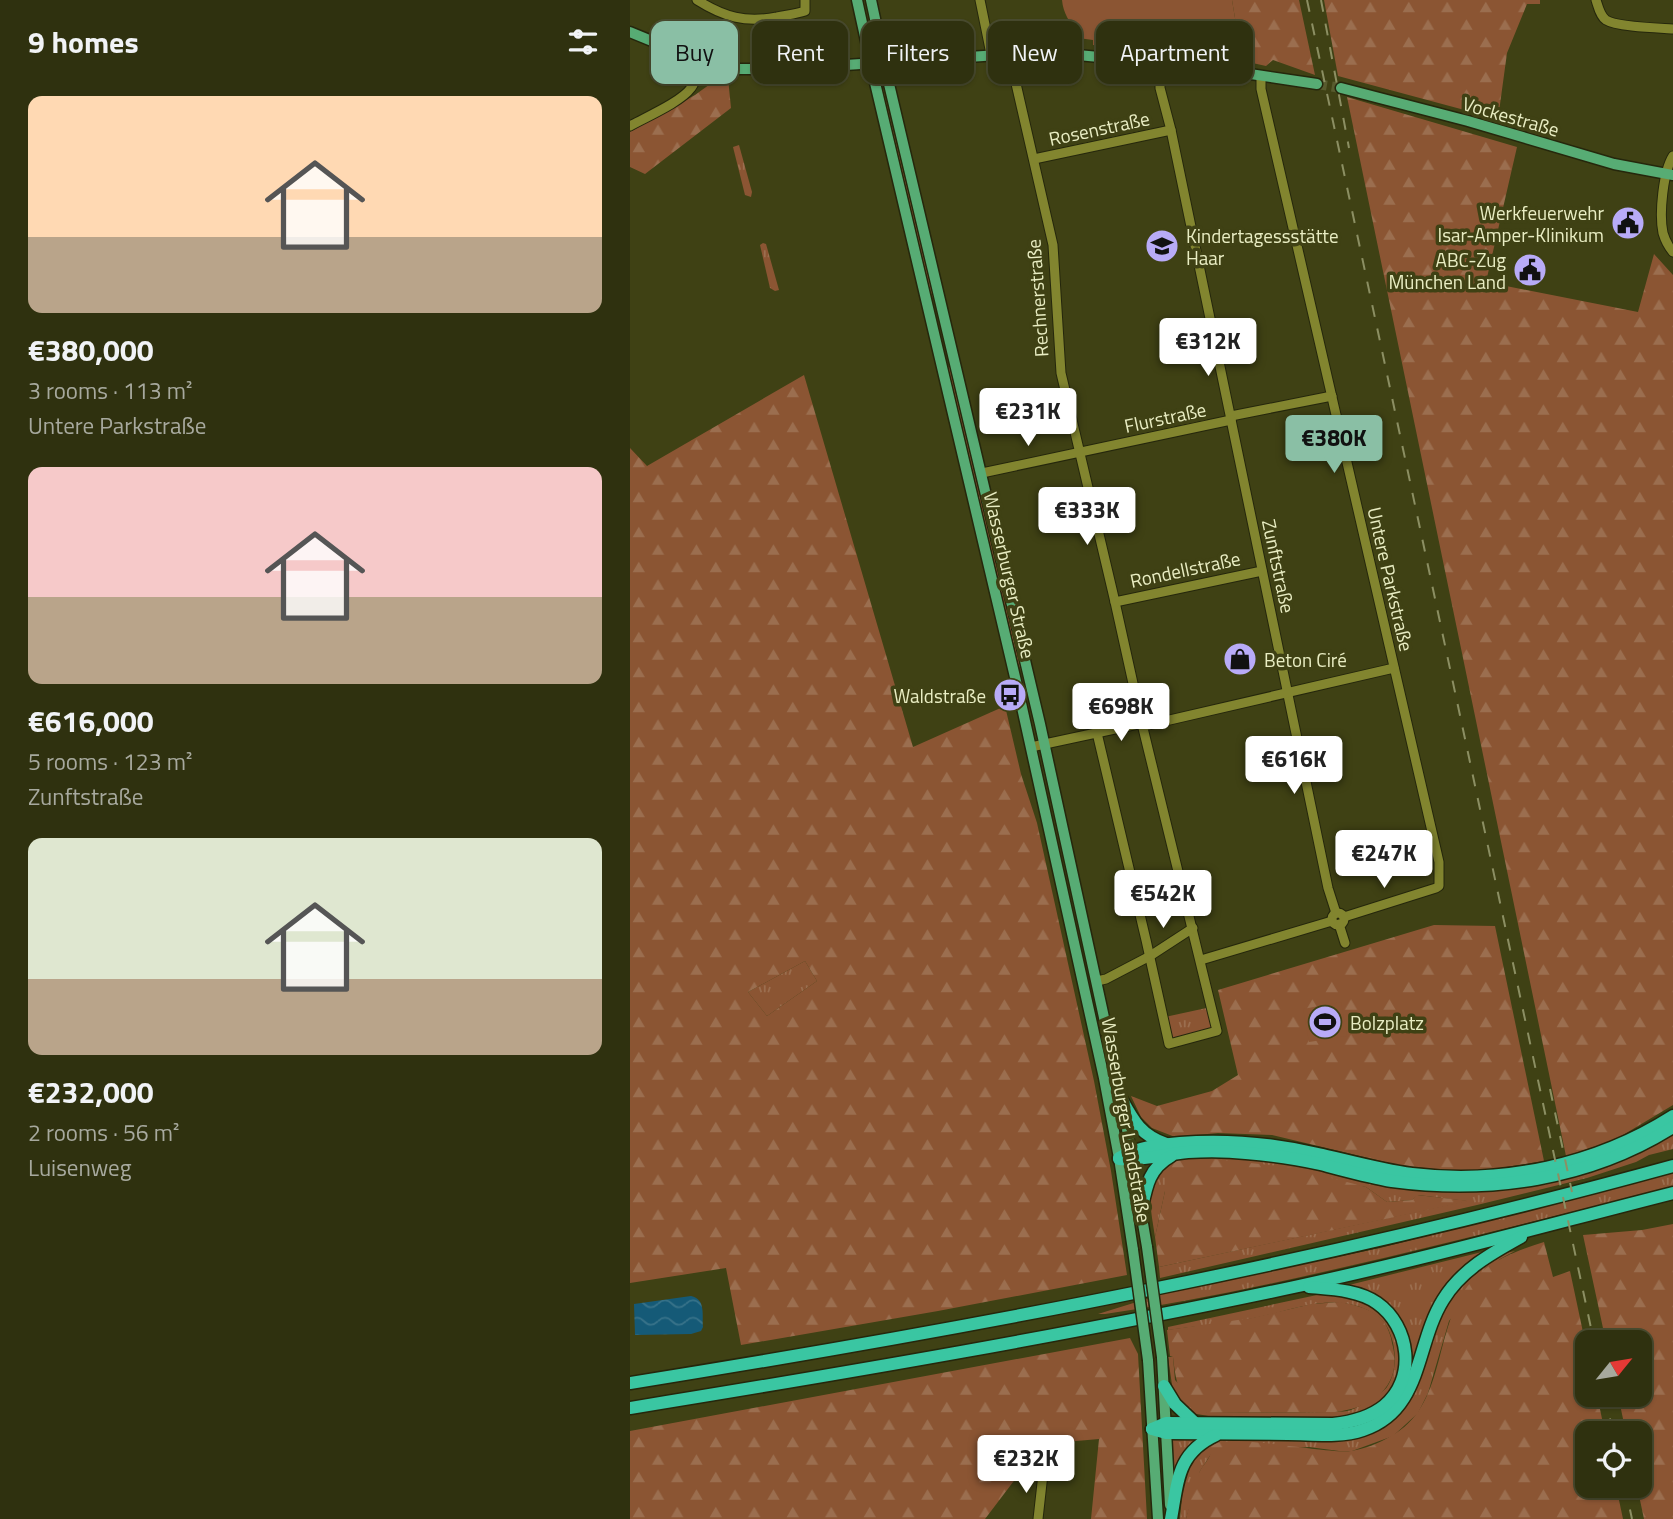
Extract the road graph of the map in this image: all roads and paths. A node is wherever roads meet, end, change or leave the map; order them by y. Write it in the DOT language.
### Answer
graph roads {
  1 [pos="697,0"];
  2 [pos="805,0"];
  3 [pos="857,0"];
  4 [pos="871,0"];
  5 [pos="980,0"];
  6 [pos="1596,0"];
  7 [pos="875,21"];
  8 [pos="862,24"];
  9 [pos="1673,29"];
  10 [pos="630,32"];
  11 [pos="988,39"];
  12 [pos="651,41"];
  13 [pos="862,63"];
  14 [pos="738,69"];
  15 [pos="1253,75"];
  16 [pos="1261,76"];
  17 [pos="694,84"];
  18 [pos="875,84"];
  19 [pos="889,84"];
  20 [pos="1016,84"];
  21 [pos="1160,84"];
  22 [pos="1317,84"];
  23 [pos="1341,88"];
  24 [pos="630,126"];
  25 [pos="1171,130"];
  26 [pos="1673,156"];
  27 [pos="1034,159"];
  28 [pos="1670,174"];
  29 [pos="1673,252"];
  30 [pos="1332,396"];
  31 [pos="1231,418"];
  32 [pos="1081,453"];
  33 [pos="982,473"];
  34 [pos="1262,571"];
  35 [pos="1115,602"];
  36 [pos="1394,668"];
  37 [pos="1288,693"];
  38 [pos="1142,724"];
  39 [pos="1097,733"];
  40 [pos="1044,745"];
  41 [pos="1031,747"];
  42 [pos="1338,919"];
  43 [pos="1193,928"];
  44 [pos="1345,943"];
  45 [pos="1150,956"];
  46 [pos="1201,960"];
  47 [pos="1097,981"];
  48 [pos="1100,994"];
  49 [pos="1086,996"];
  50 [pos="1122,1100"];
  51 [pos="1673,1116"];
  52 [pos="1673,1127"];
  53 [pos="1172,1149"];
  54 [pos="1128,1157"];
  55 [pos="1673,1166"];
  56 [pos="1673,1192"];
  57 [pos="1141,1212"];
  58 [pos="1537,1228"];
  59 [pos="1296,1287"];
  60 [pos="630,1384"];
  61 [pos="1164,1386"];
  62 [pos="630,1408"];
  63 [pos="1196,1424"];
  64 [pos="1166,1428"];
  65 [pos="1152,1429"];
  66 [pos="1219,1433"];
  67 [pos="1039,1466"];
  68 [pos="1038,1519"];
  69 [pos="1158,1519"];
  70 [pos="1171,1519"];
  1 -- 2 [label="street"];
  3 -- 8 [label="main road, Wasserburger Straße"];
  4 -- 7 [label="main road, Wasserburger Straße"];
  5 -- 11 [label="street"];
  6 -- 9 [label="street"];
  10 -- 12 [label="main road"];
  13 -- 14 [label="main road"];
  15 -- 16 [label="main road"];
  16 -- 22 [label="main road"];
  16 -- 30 [label="street, Untere Parkstraße"];
  17 -- 24 [label="street"];
  18 -- 41 [label="main road, Wasserburger Straße"];
  19 -- 33 [label="main road, Wasserburger Straße"];
  20 -- 27 [label="street, Rechnerstraße"];
  21 -- 25 [label="street, Zunftstraße"];
  23 -- 28 [label="main road, Vockestraße"];
  25 -- 27 [label="street, Rosenstraße"];
  25 -- 31 [label="street, Zunftstraße"];
  26 -- 28 [label="street"];
  27 -- 32 [label="street, Rechnerstraße"];
  28 -- 29 [label="street"];
  30 -- 31 [label="street, Flurstraße"];
  30 -- 36 [label="street, Untere Parkstraße"];
  31 -- 32 [label="street, Flurstraße"];
  31 -- 34 [label="street, Zunftstraße"];
  32 -- 33 [label="street, Flurstraße"];
  32 -- 35 [label="street, Rechnerstraße"];
  33 -- 40 [label="main road, Wasserburger Straße"];
  34 -- 35 [label="street, Rondellstraße"];
  34 -- 37 [label="street, Zunftstraße"];
  35 -- 38 [label="street, Rechnerstraße"];
  36 -- 37 [label="street"];
  36 -- 42 [label="street, Untere Parkstraße"];
  37 -- 38 [label="street"];
  37 -- 42 [label="street, Zunftstraße"];
  38 -- 39 [label="street"];
  38 -- 43 [label="street, Rechnerstraße"];
  39 -- 40 [label="street"];
  39 -- 45 [label="street"];
  40 -- 41 [label="street"];
  40 -- 47 [label="main road, Wasserburger Straße"];
  41 -- 49 [label="main road, Wasserburger Straße"];
  42 -- 44 [label="street, Zunftstraße"];
  42 -- 46 [label="street"];
  43 -- 45 [label="street"];
  43 -- 46 [label="street, Rechnerstraße"];
  45 -- 46 [label="street, Rechnerstraße"];
  45 -- 47 [label="street"];
  47 -- 48 [label="main road, Wasserburger Straße"];
  48 -- 50 [label="main road, Wasserburger Landstraße"];
  49 -- 54 [label="main road, Wasserburger Landstraße"];
  50 -- 53 [label="highway"];
  50 -- 54 [label="main road, Wasserburger Landstraße"];
  51 -- 53 [label="highway"];
  52 -- 53 [label="highway"];
  53 -- 54 [label="highway"];
  53 -- 57 [label="highway"];
  54 -- 57 [label="main road, Wasserburger Landstraße"];
  54 -- 65 [label="main road, Wasserburger Landstraße, bridge"];
  55 -- 60 [label="highway"];
  56 -- 58 [label="highway"];
  57 -- 61 [label="main road, Wasserburger Landstraße, bridge"];
  58 -- 59 [label="highway"];
  58 -- 66 [label="highway"];
  59 -- 62 [label="highway"];
  59 -- 63 [label="highway"];
  61 -- 63 [label="highway"];
  61 -- 64 [label="main road"];
  63 -- 64 [label="highway"];
  64 -- 65 [label="highway"];
  64 -- 66 [label="highway"];
  64 -- 70 [label="main road"];
  65 -- 69 [label="main road"];
  66 -- 70 [label="highway"];
  67 -- 68 [label="street"];
}
